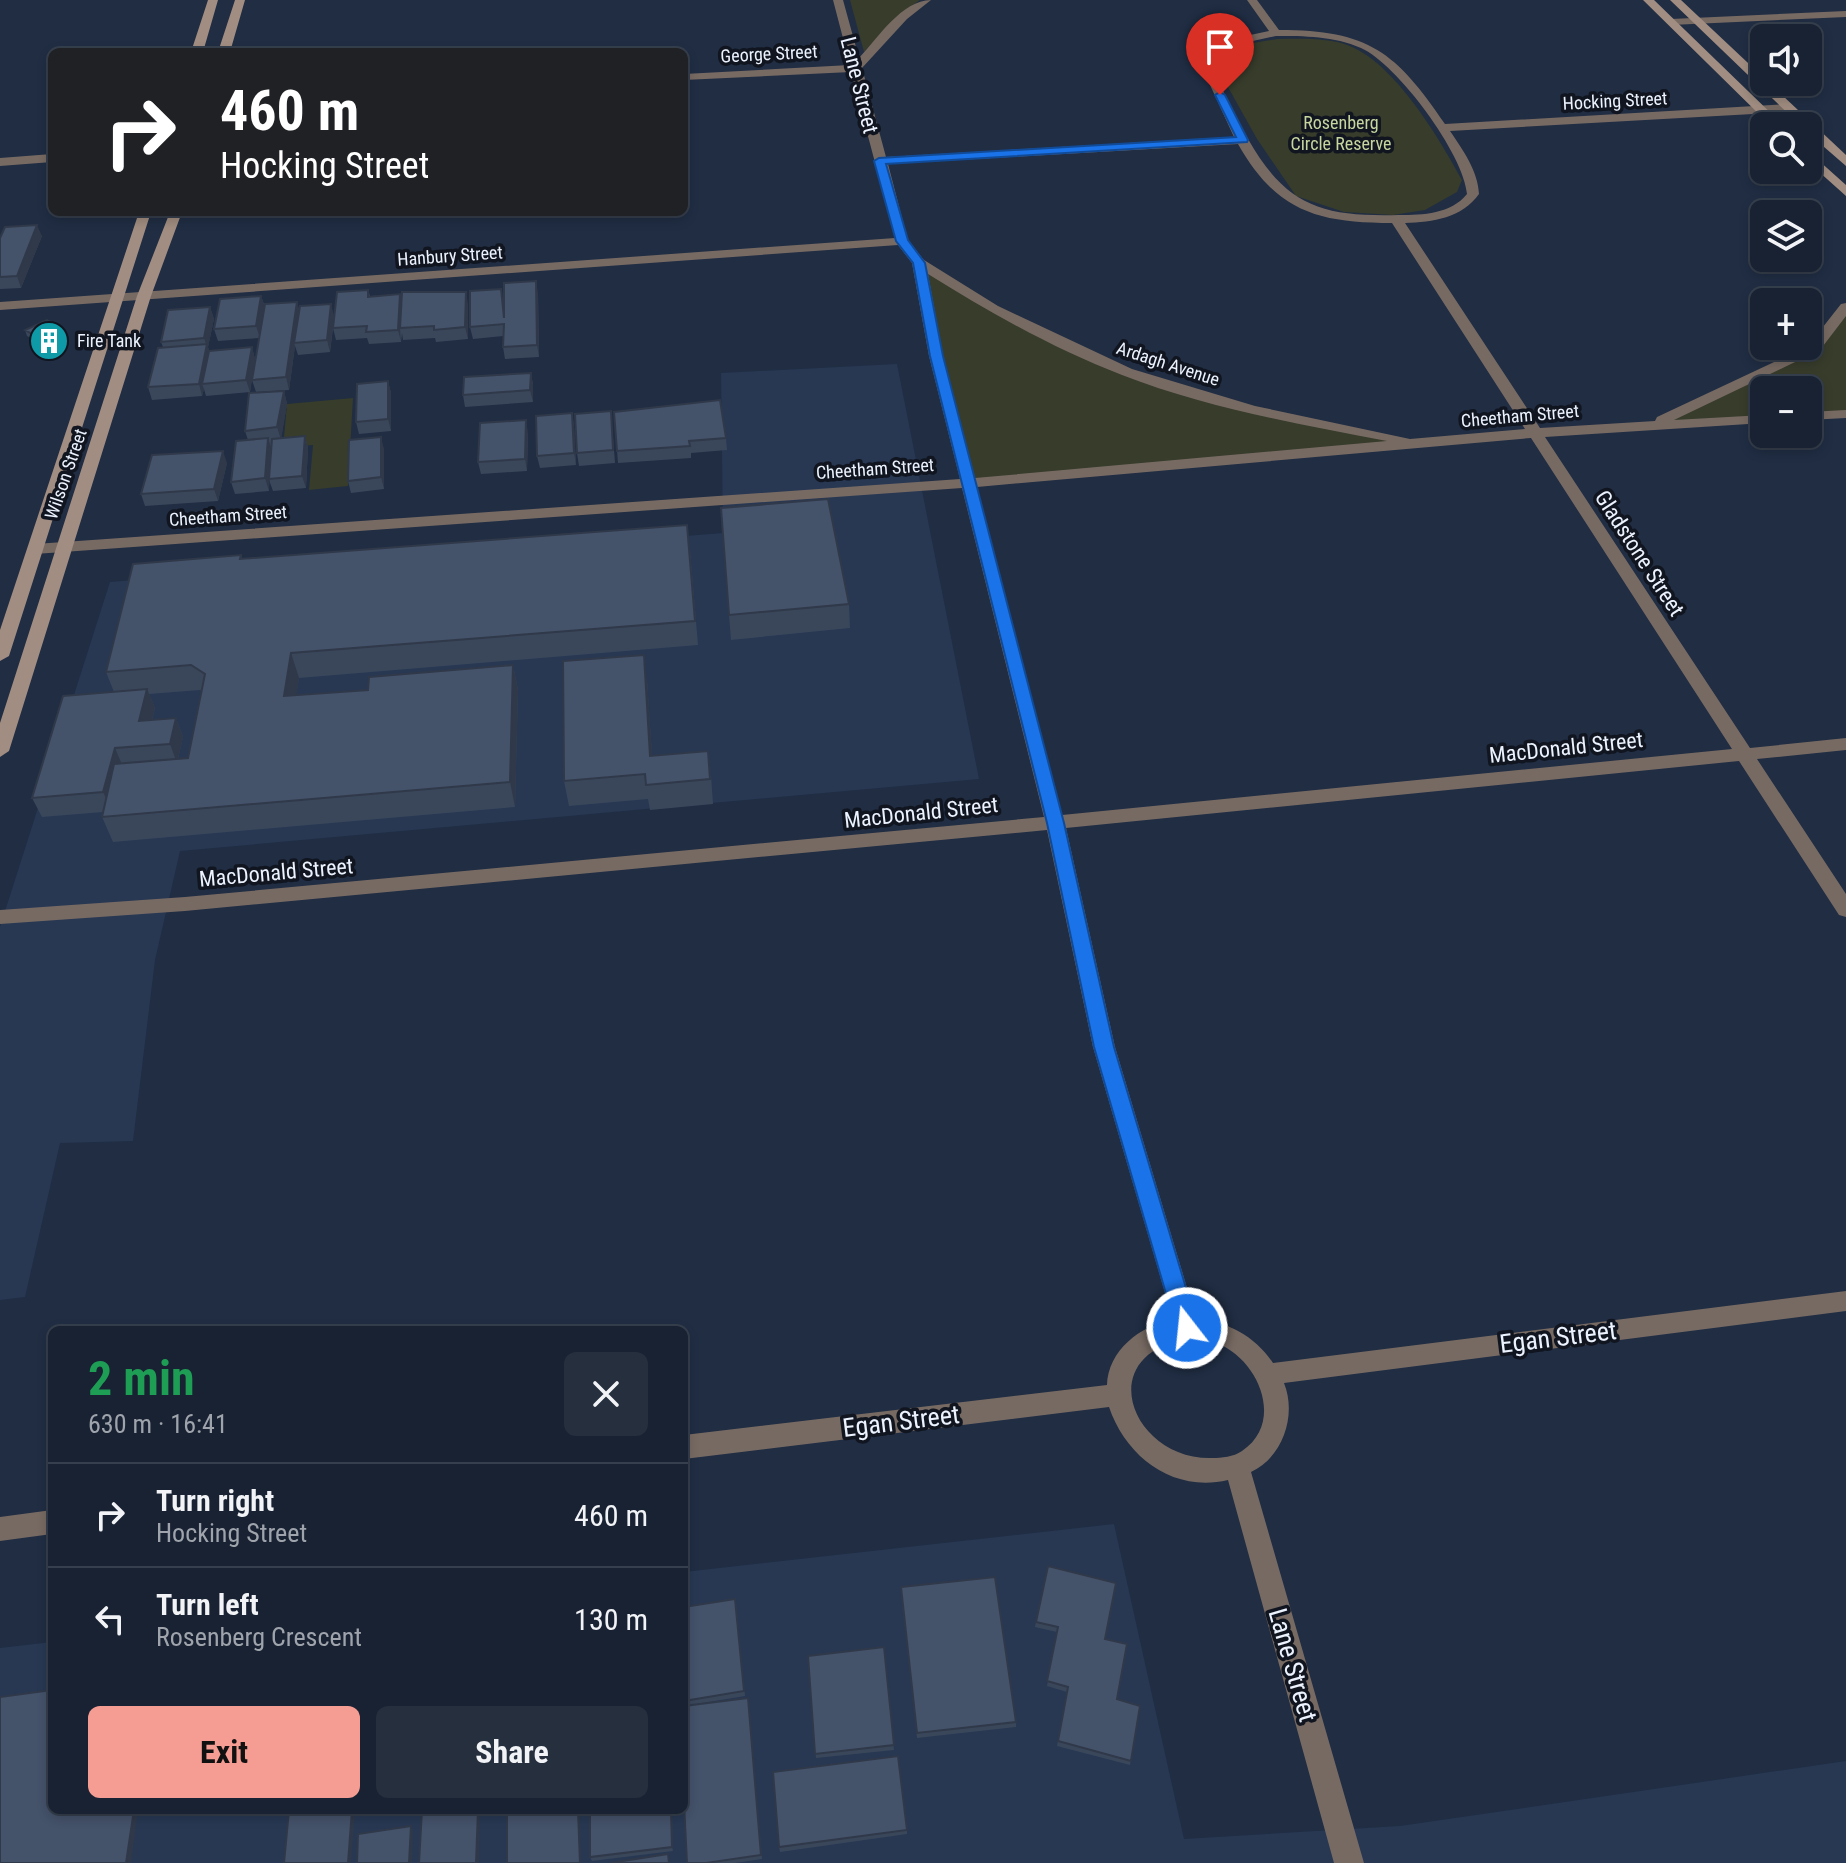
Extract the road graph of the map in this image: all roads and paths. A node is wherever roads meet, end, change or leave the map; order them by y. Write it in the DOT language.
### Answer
graph roads {
  1 [pos="213,0"];
  2 [pos="240,0"];
  3 [pos="838,0"];
  4 [pos="926,0"];
  5 [pos="1252,0"];
  6 [pos="1648,0"];
  7 [pos="1675,0"];
  8 [pos="1846,14"];
  9 [pos="1671,22"];
  10 [pos="1697,22"];
  11 [pos="1276,33"];
  12 [pos="198,48"];
  13 [pos="225,48"];
  14 [pos="856,68"];
  15 [pos="688,77"];
  16 [pos="1789,108"];
  17 [pos="1761,110"];
  18 [pos="1793,112"];
  19 [pos="1442,128"];
  20 [pos="1822,139"];
  21 [pos="1243,140"];
  22 [pos="48,158"];
  23 [pos="879,161"];
  24 [pos="0,162"];
  25 [pos="1846,162"];
  26 [pos="1822,167"];
  27 [pos="1843,185"];
  28 [pos="144,216"];
  29 [pos="174,216"];
  30 [pos="1397,221"];
  31 [pos="902,241"];
  32 [pos="919,263"];
  33 [pos="144,296"];
  34 [pos="119,298"];
  35 [pos="0,306"];
  36 [pos="1846,307"];
  37 [pos="1846,414"];
  38 [pos="1822,415"];
  39 [pos="1750,420"];
  40 [pos="1652,425"];
  41 [pos="1534,433"];
  42 [pos="1426,445"];
  43 [pos="967,483"];
  44 [pos="63,547"];
  45 [pos="35,549"];
  46 [pos="0,656"];
  47 [pos="1846,744"];
  48 [pos="0,751"];
  49 [pos="1744,753"];
  50 [pos="1055,823"];
  51 [pos="1846,910"];
  52 [pos="0,917"];
  53 [pos="1846,1301"];
  54 [pos="1187,1328"];
  55 [pos="1269,1374"];
  56 [pos="1118,1395"];
  57 [pos="688,1447"];
  58 [pos="1237,1467"];
  59 [pos="48,1523"];
  60 [pos="0,1529"];
  61 [pos="1349,1863"];
  1 -- 12 [label="street"];
  2 -- 13 [label="street"];
  3 -- 14 [label="street, Lane Street"];
  4 -- 14 [label="street"];
  5 -- 11 [label="street"];
  6 -- 9 [label="street"];
  7 -- 10 [label="street"];
  8 -- 10 [label="street"];
  9 -- 10 [label="street"];
  9 -- 17 [label="street"];
  10 -- 16 [label="street"];
  11 -- 19 [label="street"];
  11 -- 21 [label="street"];
  14 -- 15 [label="street, George Street"];
  14 -- 23 [label="street, Lane Street"];
  16 -- 17 [label="street, Hocking Street"];
  16 -- 18 [label="street"];
  17 -- 19 [label="street, Hocking Street"];
  19 -- 30 [label="street"];
  20 -- 25 [label="street"];
  21 -- 23 [label="street"];
  21 -- 30 [label="street"];
  22 -- 24 [label="street"];
  23 -- 31 [label="street, Lane Street"];
  26 -- 27 [label="street"];
  28 -- 34 [label="street, Wilson Street"];
  29 -- 33 [label="street, Wilson Street"];
  30 -- 41 [label="street, Gladstone Street"];
  31 -- 32 [label="street, Lane Street"];
  31 -- 33 [label="street, Hanbury Street"];
  32 -- 42 [label="street, Ardagh Avenue"];
  32 -- 43 [label="street, Lane Street"];
  33 -- 34 [label="street, Hanbury Street"];
  33 -- 44 [label="street, Wilson Street"];
  34 -- 35 [label="street, Hanbury Street"];
  34 -- 45 [label="street, Wilson Street"];
  36 -- 40 [label="street"];
  37 -- 38 [label="street"];
  39 -- 40 [label="street, Cheetham Street"];
  40 -- 41 [label="street, Cheetham Street"];
  41 -- 42 [label="street, Cheetham Street"];
  41 -- 49 [label="street, Gladstone Street"];
  42 -- 43 [label="street, Cheetham Street"];
  43 -- 44 [label="street, Cheetham Street"];
  43 -- 50 [label="street, Lane Street"];
  44 -- 45 [label="street, Cheetham Street"];
  44 -- 48 [label="street, Wilson Street"];
  45 -- 46 [label="street, Wilson Street"];
  47 -- 49 [label="street, MacDonald Street"];
  49 -- 50 [label="street, MacDonald Street"];
  49 -- 51 [label="street, Gladstone Street"];
  50 -- 52 [label="street, MacDonald Street"];
  50 -- 54 [label="street, Lane Street"];
  53 -- 55 [label="street, Egan Street"];
  54 -- 55 [label="street"];
  54 -- 56 [label="street"];
  55 -- 58 [label="street"];
  56 -- 57 [label="street, Egan Street"];
  56 -- 58 [label="street"];
  58 -- 61 [label="street, Lane Street"];
  59 -- 60 [label="street"];
}
